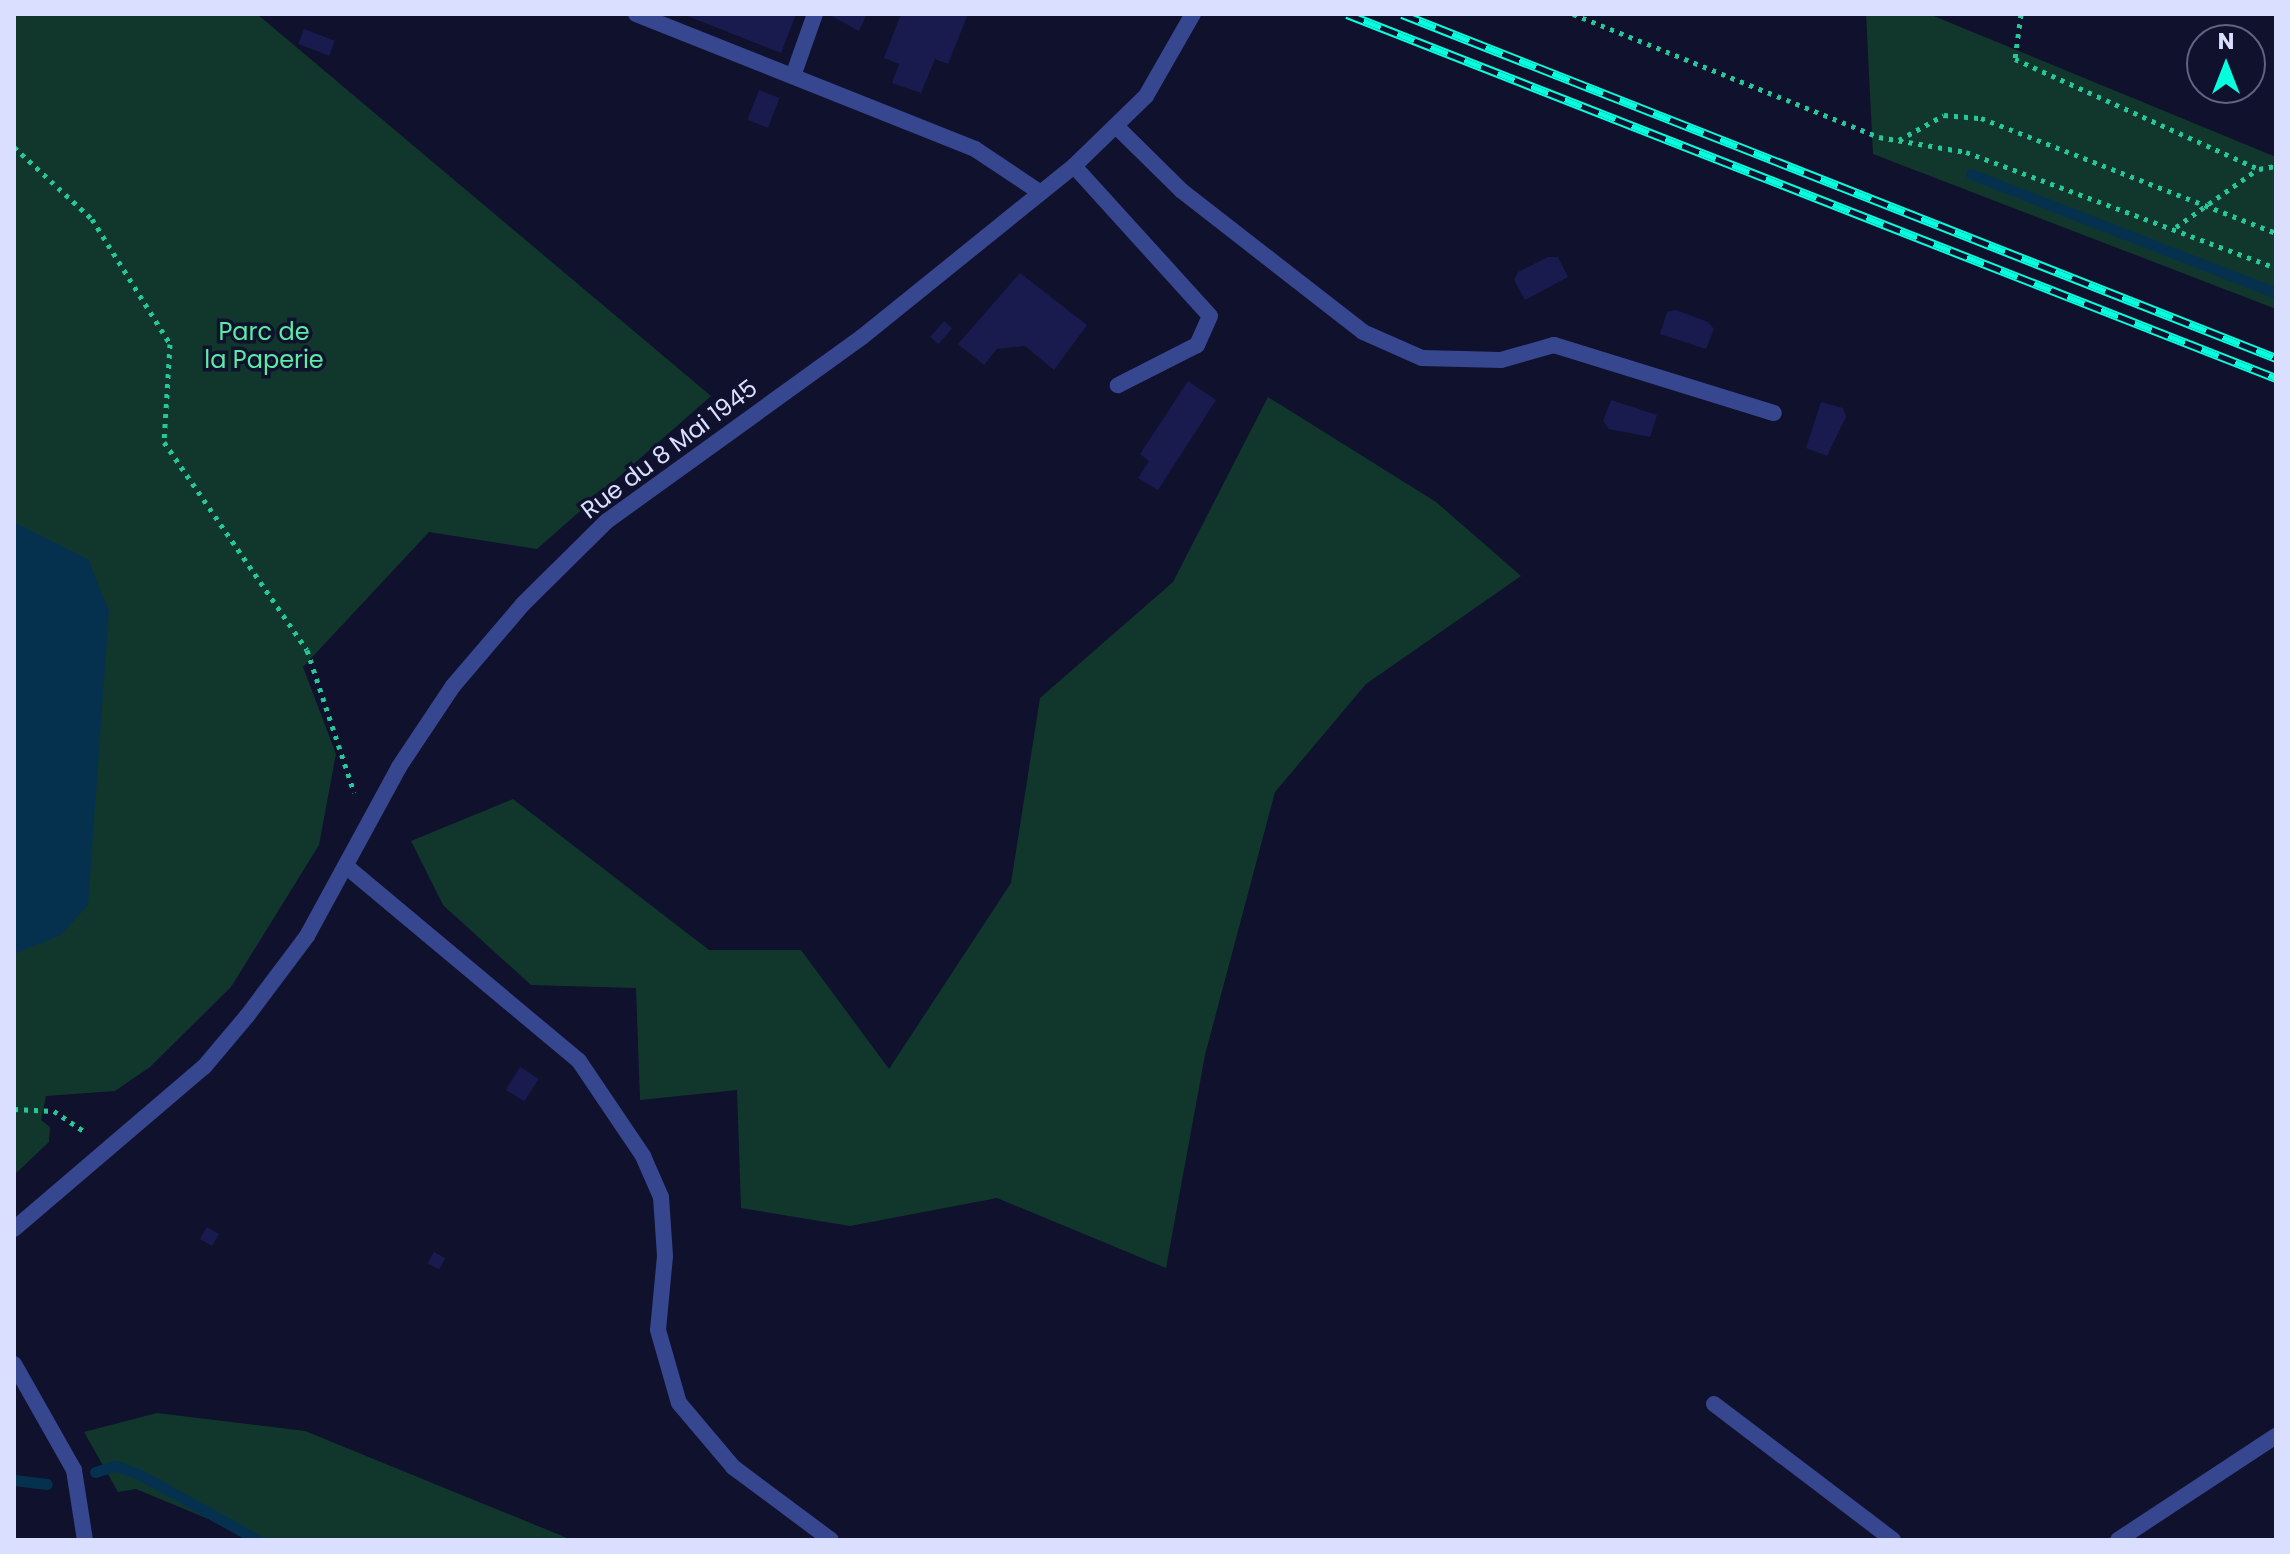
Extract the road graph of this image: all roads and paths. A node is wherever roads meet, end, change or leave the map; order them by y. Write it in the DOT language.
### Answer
graph roads {
  1 [pos="636,14"];
  2 [pos="815,14"];
  3 [pos="1193,14"];
  4 [pos="1573,14"];
  5 [pos="2021,14"];
  6 [pos="793,76"];
  7 [pos="1117,127"];
  8 [pos="1898,140"];
  9 [pos="14,147"];
  10 [pos="1074,166"];
  11 [pos="2276,166"];
  12 [pos="2259,169"];
  13 [pos="1041,193"];
  14 [pos="2207,205"];
  15 [pos="2176,227"];
  16 [pos="2276,233"];
  17 [pos="2276,268"];
  18 [pos="1118,385"];
  19 [pos="1774,413"];
  20 [pos="354,793"];
  21 [pos="347,867"];
  22 [pos="14,1109"];
  23 [pos="84,1131"];
  24 [pos="14,1229"];
  25 [pos="14,1364"];
  26 [pos="1714,1404"];
  27 [pos="2276,1436"];
  28 [pos="85,1540"];
  29 [pos="831,1540"];
  30 [pos="1893,1540"];
  31 [pos="2118,1540"];
  1 -- 6 [label="street"];
  2 -- 6 [label="street"];
  3 -- 7 [label="street, Rue du 8 Mai 1945"];
  4 -- 8 [label="path"];
  5 -- 12 [label="path"];
  6 -- 13 [label="street"];
  7 -- 10 [label="street, Rue du 8 Mai 1945"];
  7 -- 19 [label="street"];
  8 -- 14 [label="path"];
  8 -- 15 [label="path"];
  9 -- 20 [label="path"];
  10 -- 13 [label="street, Rue du 8 Mai 1945"];
  10 -- 18 [label="street"];
  11 -- 12 [label="path"];
  12 -- 14 [label="path"];
  13 -- 21 [label="street, Rue du 8 Mai 1945"];
  14 -- 15 [label="path"];
  14 -- 16 [label="path"];
  15 -- 17 [label="path"];
  21 -- 24 [label="street, Rue du 8 Mai 1945"];
  21 -- 29 [label="street"];
  22 -- 23 [label="path"];
  25 -- 28 [label="street"];
  26 -- 30 [label="street"];
  27 -- 31 [label="street"];
}
